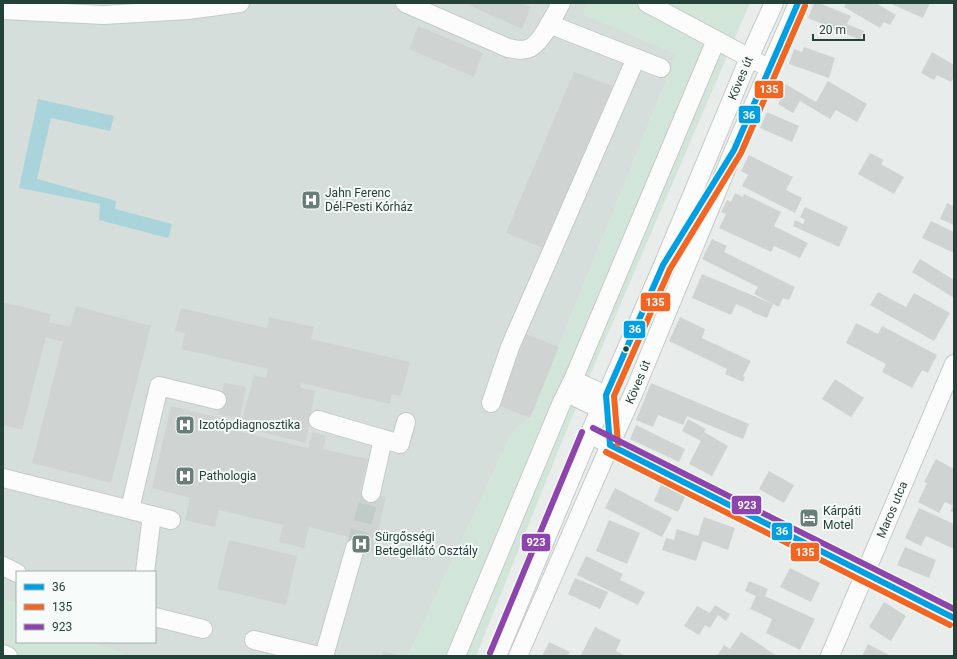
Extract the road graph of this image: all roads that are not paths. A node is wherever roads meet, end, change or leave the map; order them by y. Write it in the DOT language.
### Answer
graph roads {
  1 [pos="240,3"];
  2 [pos="405,3"];
  3 [pos="647,3"];
  4 [pos="774,3"];
  5 [pos="798,3"];
  6 [pos="556,4"];
  7 [pos="3,10"];
  8 [pos="550,24"];
  9 [pos="716,40"];
  10 [pos="636,58"];
  11 [pos="749,58"];
  12 [pos="661,68"];
  13 [pos="770,68"];
  14 [pos="734,150"];
  15 [pos="664,265"];
  16 [pos="954,364"];
  17 [pos="570,387"];
  18 [pos="631,398"];
  19 [pos="217,400"];
  20 [pos="492,403"];
  21 [pos="604,404"];
  22 [pos="318,420"];
  23 [pos="406,422"];
  24 [pos="589,434"];
  25 [pos="384,439"];
  26 [pos="610,445"];
  27 [pos="3,478"];
  28 [pos="371,493"];
  29 [pos="130,509"];
  30 [pos="152,515"];
  31 [pos="171,520"];
  32 [pos="355,548"];
  33 [pos="3,566"];
  34 [pos="145,571"];
  35 [pos="16,572"];
  36 [pos="865,573"];
  37 [pos="156,617"];
  38 [pos="954,618"];
  39 [pos="203,629"];
  40 [pos="254,640"];
  41 [pos="3,654"];
  42 [pos="8,656"];
  43 [pos="319,656"];
  44 [pos="324,656"];
  45 [pos="456,656"];
  46 [pos="497,656"];
  47 [pos="518,656"];
  48 [pos="830,656"];
  1 -- 7 [label="street"];
  2 -- 8 [label="street"];
  3 -- 9 [label="street"];
  4 -- 11 [label="street, Köves út"];
  5 -- 13 [label="street, Köves út"];
  6 -- 8 [label="street"];
  8 -- 10 [label="street"];
  9 -- 11 [label="street"];
  9 -- 17 [label="street"];
  10 -- 12 [label="street"];
  10 -- 20 [label="street"];
  11 -- 13 [label="street"];
  11 -- 15 [label="street, Köves út"];
  13 -- 14 [label="street, Köves út"];
  14 -- 15 [label="street, Köves út"];
  14 -- 18 [label="street, Köves út"];
  15 -- 21 [label="street, Köves út"];
  16 -- 36 [label="street, Maros utca"];
  17 -- 21 [label="street"];
  17 -- 45 [label="street"];
  18 -- 21 [label="street"];
  18 -- 26 [label="street, Köves út"];
  19 -- 29 [label="street"];
  21 -- 24 [label="street, Köves út"];
  21 -- 26 [label="street"];
  22 -- 25 [label="street"];
  23 -- 25 [label="street"];
  24 -- 26 [label="street"];
  24 -- 46 [label="street, Köves út"];
  25 -- 28 [label="street"];
  26 -- 36 [label="street"];
  26 -- 47 [label="street, Köves út"];
  27 -- 29 [label="street"];
  29 -- 30 [label="street"];
  30 -- 31 [label="street"];
  30 -- 34 [label="street"];
  32 -- 44 [label="street"];
  33 -- 35 [label="street"];
  36 -- 38 [label="street"];
  36 -- 48 [label="street, Maros utca"];
  37 -- 39 [label="street"];
  40 -- 43 [label="street"];
  41 -- 42 [label="street"];
}
